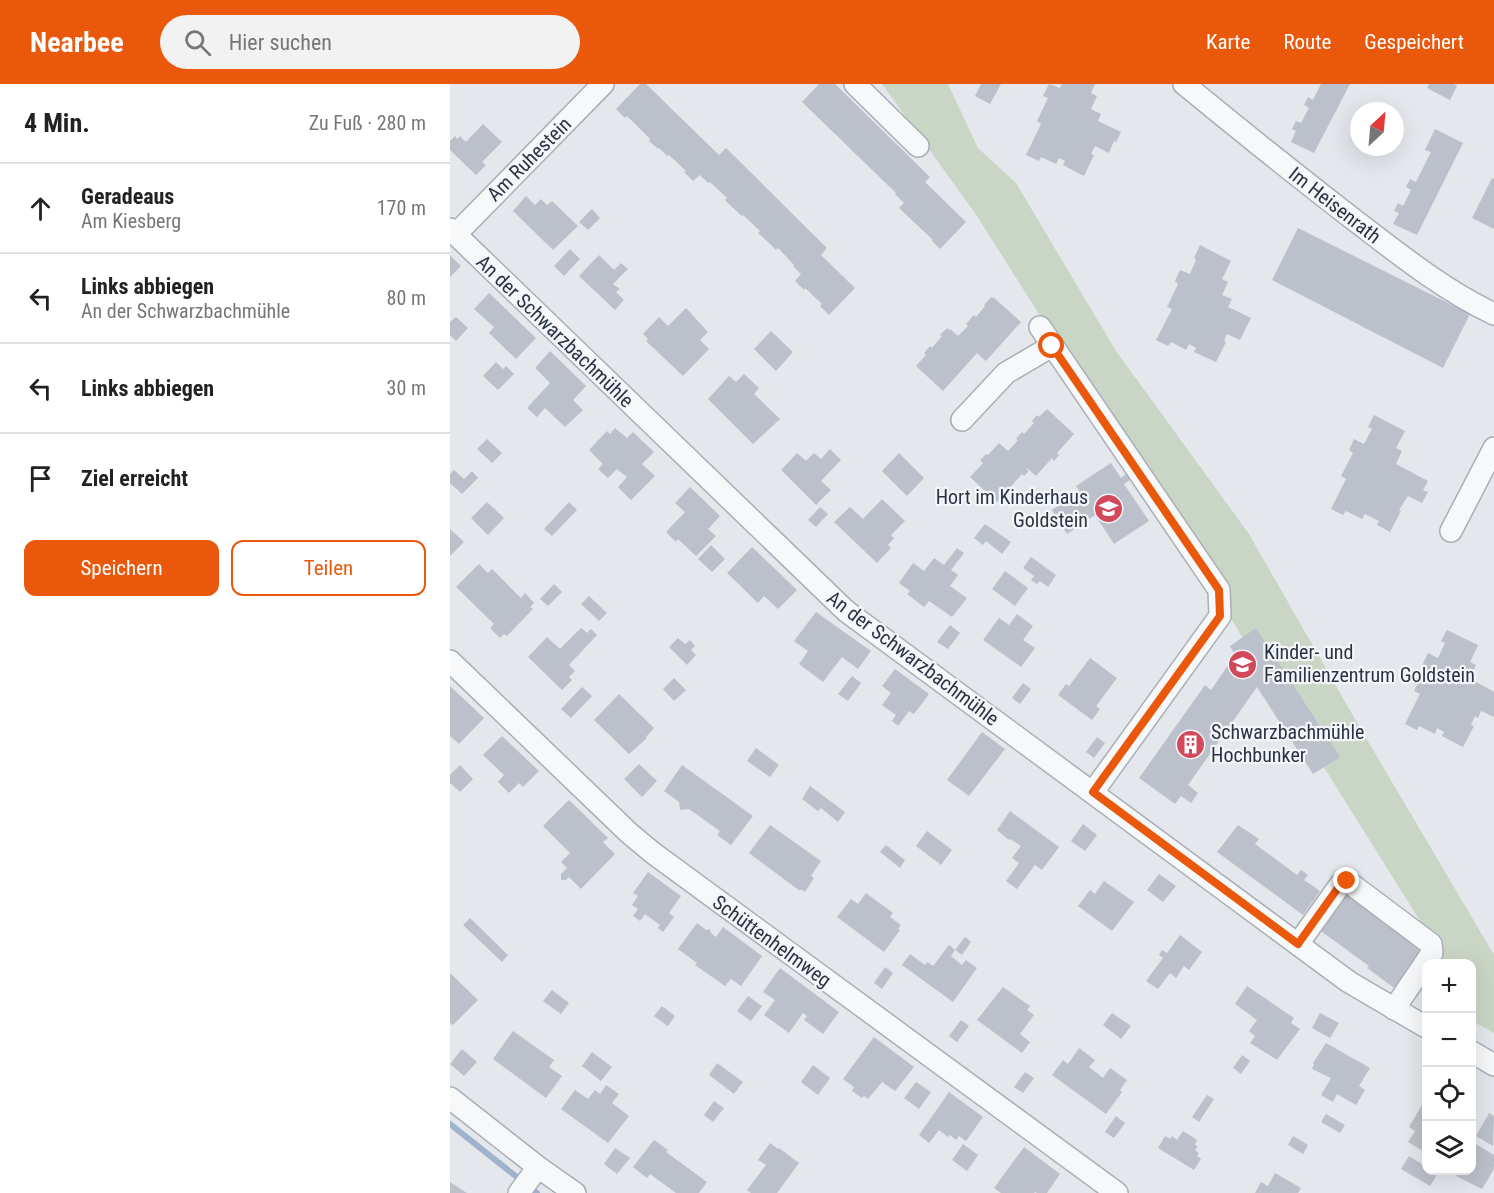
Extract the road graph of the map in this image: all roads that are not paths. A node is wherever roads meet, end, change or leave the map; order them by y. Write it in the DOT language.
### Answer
graph roads {
  1 [pos="603,84"];
  2 [pos="855,84"];
  3 [pos="1185,84"];
  4 [pos="918,146"];
  5 [pos="453,231"];
  6 [pos="1494,315"];
  7 [pos="1040,327"];
  8 [pos="1052,346"];
  9 [pos="962,420"];
  10 [pos="1494,448"];
  11 [pos="1451,531"];
  12 [pos="450,661"];
  13 [pos="1093,792"];
  14 [pos="1298,944"];
  15 [pos="1394,1009"];
  16 [pos="1422,1025"];
  17 [pos="1476,1054"];
  18 [pos="1494,1065"];
  19 [pos="450,1098"];
  20 [pos="535,1172"];
  21 [pos="519,1193"];
  22 [pos="575,1193"];
  23 [pos="1117,1193"];
  1 -- 5 [label="street, Am Ruhestein"];
  2 -- 4 [label="street"];
  3 -- 6 [label="street, Im Heisenrath"];
  5 -- 13 [label="street, An der Schwarzbachmühle"];
  7 -- 8 [label="street"];
  8 -- 9 [label="street"];
  8 -- 13 [label="street"];
  10 -- 11 [label="street"];
  12 -- 23 [label="street, Schüttenhelmweg"];
  13 -- 14 [label="street, An der Schwarzbachmühle"];
  14 -- 15 [label="street, An der Schwarzbachmühle"];
  14 -- 15 [label="street"];
  15 -- 16 [label="street, An der Schwarzbachmühle"];
  17 -- 18 [label="street"];
  19 -- 20 [label="street"];
  20 -- 21 [label="street"];
  20 -- 22 [label="street"];
}
